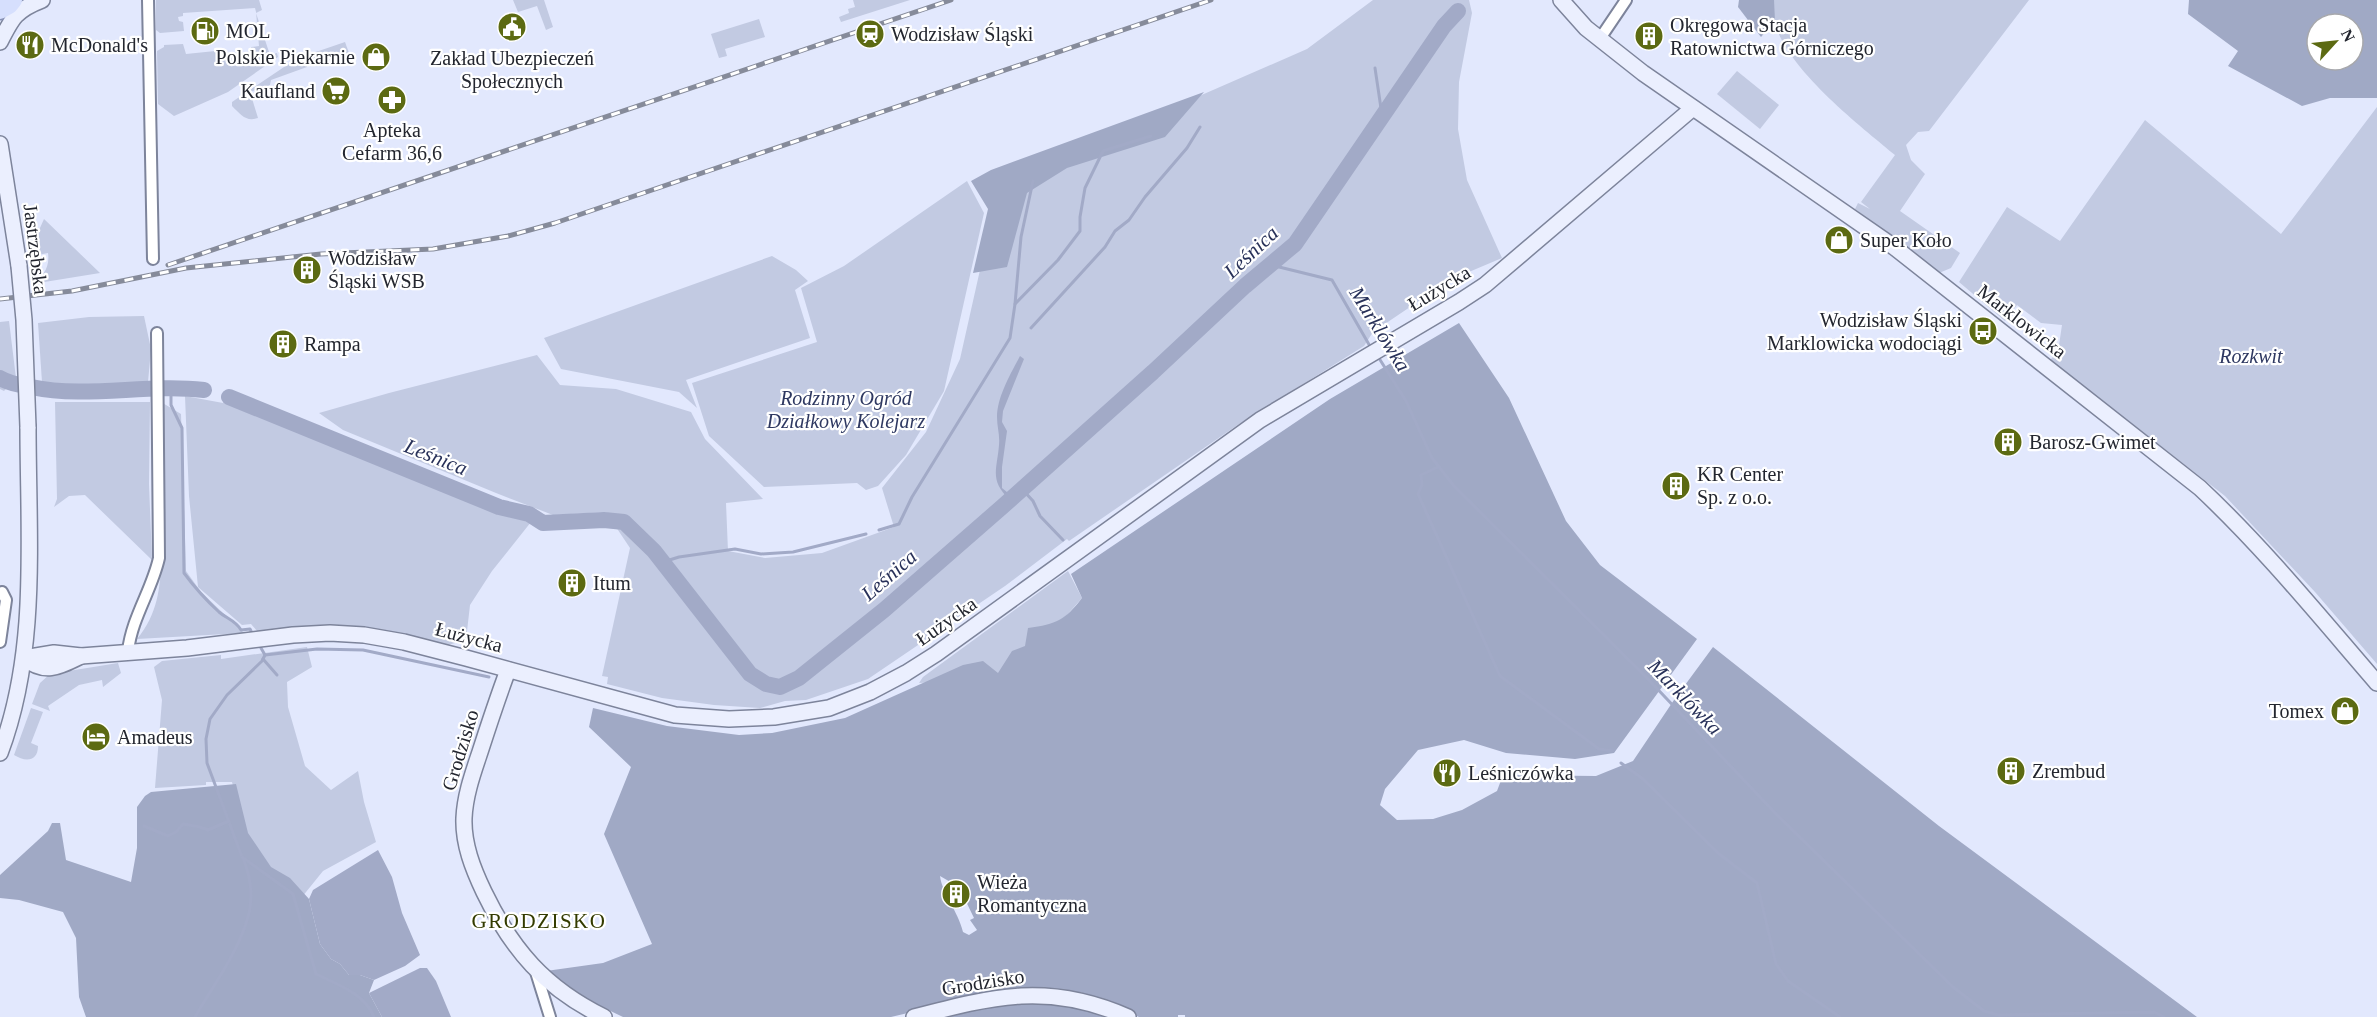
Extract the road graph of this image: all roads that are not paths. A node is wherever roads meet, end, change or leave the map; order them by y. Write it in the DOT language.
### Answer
graph roads {
  1 [pos="13,0"];
  2 [pos="42,0"];
  3 [pos="148,0"];
  4 [pos="1561,0"];
  5 [pos="1626,0"];
  6 [pos="0,10"];
  7 [pos="1599,40"];
  8 [pos="0,42"];
  9 [pos="1694,108"];
  10 [pos="0,144"];
  11 [pos="153,259"];
  12 [pos="157,333"];
  13 [pos="2,592"];
  14 [pos="27,636"];
  15 [pos="0,642"];
  16 [pos="128,651"];
  17 [pos="48,653"];
  18 [pos="81,656"];
  19 [pos="24,658"];
  20 [pos="44,669"];
  21 [pos="508,670"];
  22 [pos="2377,683"];
  23 [pos="20,687"];
  24 [pos="3,735"];
  25 [pos="0,753"];
  26 [pos="535,969"];
  27 [pos="550,1017"];
  28 [pos="604,1017"];
  29 [pos="914,1017"];
  30 [pos="1128,1017"];
  1 -- 6 [label="main road"];
  2 -- 8 [label="main road"];
  3 -- 11 [label="street"];
  4 -- 7 [label="main road, Marklowicka"];
  5 -- 7 [label="street"];
  7 -- 9 [label="main road, Marklowicka"];
  9 -- 21 [label="main road, Łużycka"];
  9 -- 22 [label="main road, Marklowicka"];
  10 -- 14 [label="main road, Jastrzębska, bridge"];
  12 -- 16 [label="street"];
  13 -- 15 [label="street"];
  14 -- 17 [label="main road"];
  14 -- 19 [label="main road, Jastrzębska"];
  16 -- 18 [label="main road, Łużycka"];
  16 -- 21 [label="main road, Łużycka"];
  17 -- 18 [label="main road, Łużycka"];
  17 -- 19 [label="main road, Łużycka"];
  18 -- 20 [label="main road, Łużycka"];
  19 -- 20 [label="main road"];
  19 -- 23 [label="main road, Jastrzębska"];
  20 -- 23 [label="main road, Łużycka"];
  21 -- 26 [label="main road, Grodzisko"];
  23 -- 24 [label="main road, Jastrzębska"];
  24 -- 25 [label="main road, Jastrzębska"];
  26 -- 27 [label="street, Grodzisko"];
  26 -- 28 [label="main road, Grodzisko"];
  29 -- 30 [label="main road, Grodzisko"];
}
